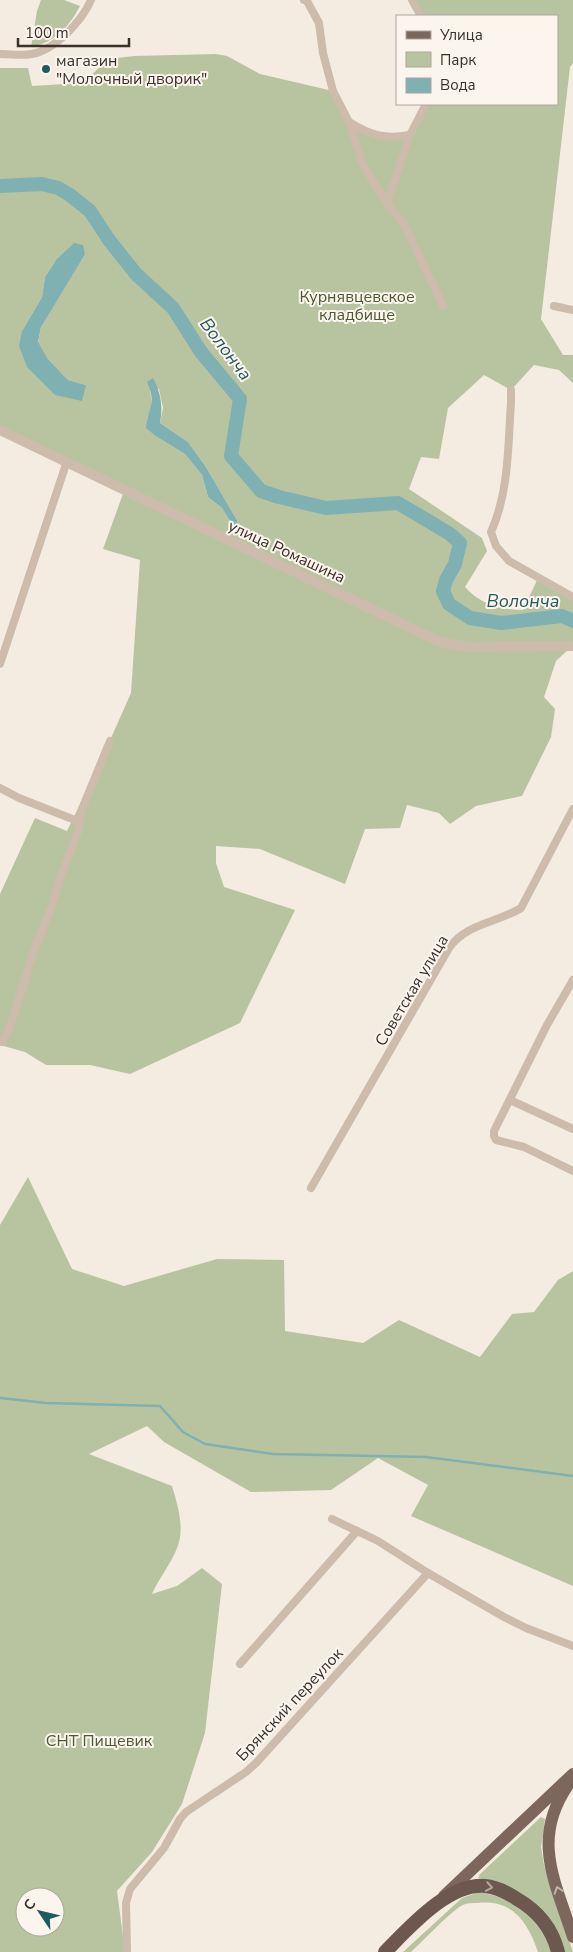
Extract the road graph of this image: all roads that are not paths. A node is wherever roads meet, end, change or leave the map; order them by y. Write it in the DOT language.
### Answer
graph roads {
  1 [pos="91,0"];
  2 [pos="304,0"];
  3 [pos="412,0"];
  4 [pos="420,15"];
  5 [pos="0,54"];
  6 [pos="425,105"];
  7 [pos="349,122"];
  8 [pos="410,135"];
  9 [pos="386,204"];
  10 [pos="443,306"];
  11 [pos="554,306"];
  12 [pos="573,310"];
  13 [pos="510,390"];
  14 [pos="0,430"];
  15 [pos="67,461"];
  16 [pos="573,597"];
  17 [pos="573,646"];
  18 [pos="0,664"];
  19 [pos="110,742"];
  20 [pos="0,788"];
  21 [pos="573,809"];
  22 [pos="80,822"];
  23 [pos="573,980"];
  24 [pos="569,995"];
  25 [pos="2,1042"];
  26 [pos="510,1100"];
  27 [pos="573,1129"];
  28 [pos="573,1171"];
  29 [pos="311,1188"];
  30 [pos="332,1519"];
  31 [pos="357,1531"];
  32 [pos="428,1573"];
  33 [pos="573,1646"];
  34 [pos="240,1664"];
  35 [pos="573,1776"];
  36 [pos="429,1910"];
  37 [pos="408,1929"];
  38 [pos="573,1937"];
  39 [pos="127,1952"];
  40 [pos="380,1952"];
  41 [pos="385,1952"];
  42 [pos="558,1952"];
  1 -- 5 [label="street"];
  2 -- 7 [label="street"];
  3 -- 4 [label="street"];
  6 -- 8 [label="street"];
  7 -- 8 [label="street"];
  7 -- 9 [label="street"];
  8 -- 9 [label="street"];
  9 -- 10 [label="street"];
  11 -- 12 [label="street"];
  13 -- 16 [label="street"];
  14 -- 15 [label="street, улица Ромашина"];
  15 -- 17 [label="street, улица Ромашина"];
  15 -- 18 [label="street"];
  19 -- 22 [label="street"];
  20 -- 22 [label="street"];
  21 -- 29 [label="street, Советская улица"];
  22 -- 25 [label="street"];
  23 -- 24 [label="street"];
  24 -- 26 [label="street"];
  26 -- 27 [label="street"];
  26 -- 28 [label="street"];
  30 -- 31 [label="street"];
  31 -- 32 [label="street"];
  31 -- 34 [label="street"];
  32 -- 33 [label="street"];
  32 -- 39 [label="street, Брянский переулок"];
  35 -- 36 [label="main road"];
  38 -- 35 [label="main road, one-way"];
  36 -- 37 [label="highway"];
  36 -- 42 [label="highway, one-way"];
  37 -- 40 [label="highway"];
  37 -- 41 [label="highway"];
}
